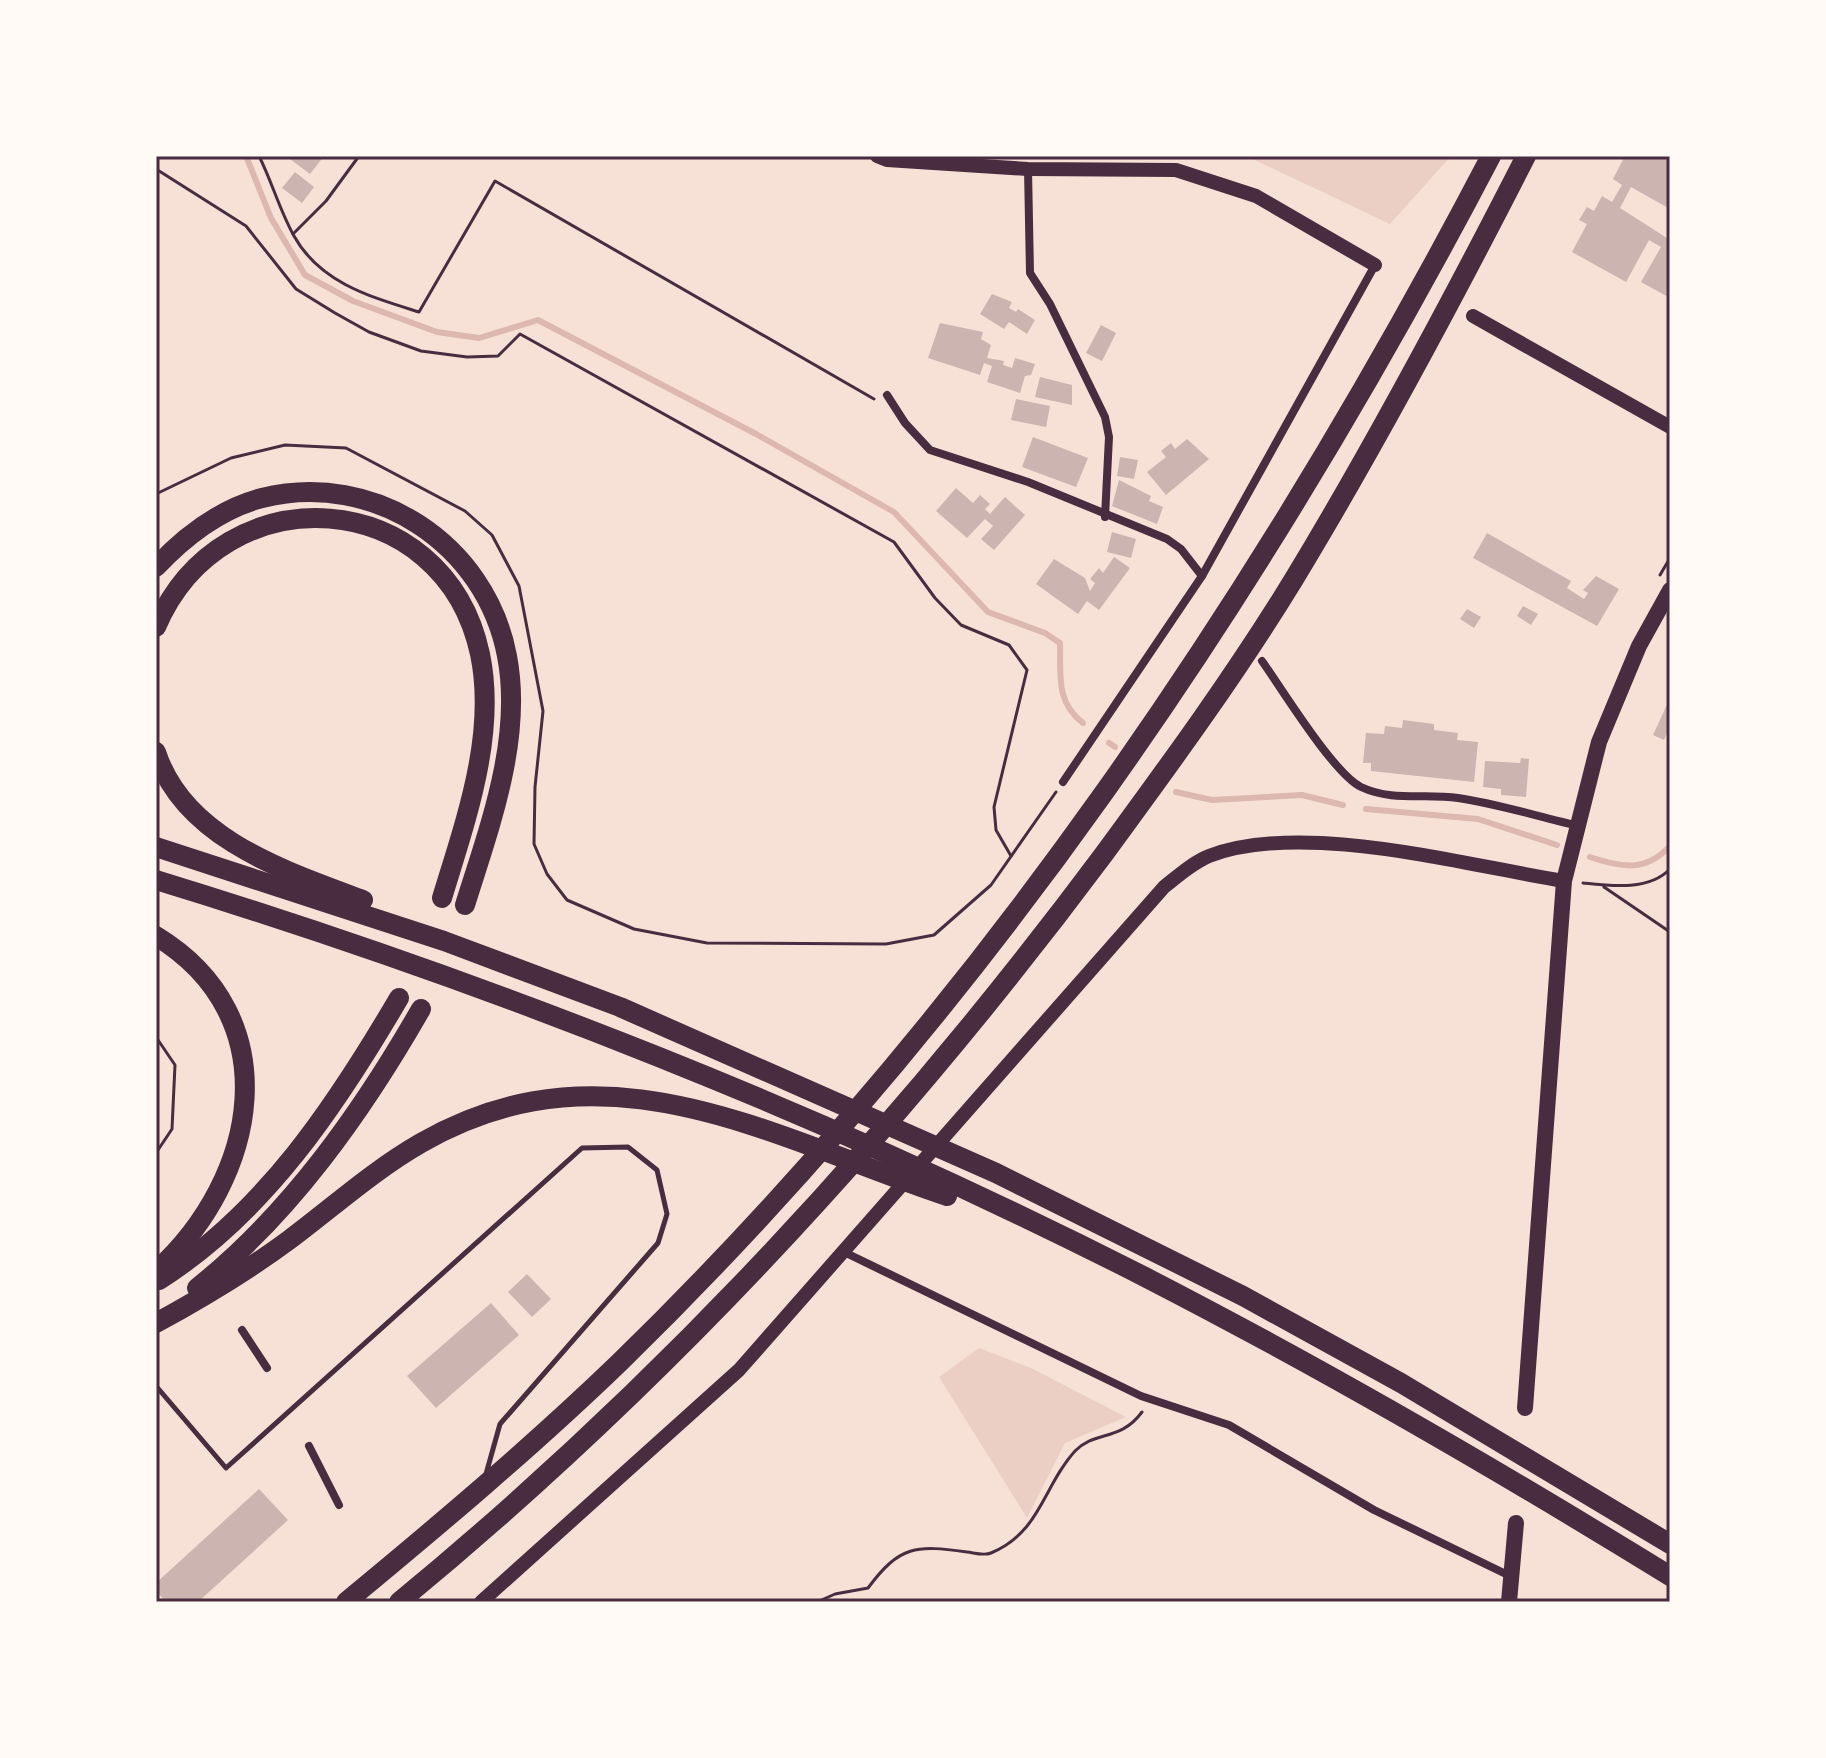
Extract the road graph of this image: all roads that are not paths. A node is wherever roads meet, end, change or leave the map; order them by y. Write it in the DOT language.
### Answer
graph roads {
  1 [pos="877,156"];
  2 [pos="1491,156"];
  3 [pos="1526,156"];
  4 [pos="1028,169"];
  5 [pos="1375,265"];
  6 [pos="1473,316"];
  7 [pos="887,395"];
  8 [pos="1670,427"];
  9 [pos="1105,517"];
  10 [pos="156,567"];
  11 [pos="1202,576"];
  12 [pos="1670,590"];
  13 [pos="156,627"];
  14 [pos="1262,661"];
  15 [pos="156,752"];
  16 [pos="1063,782"];
  17 [pos="1579,827"];
  18 [pos="156,847"];
  19 [pos="156,880"];
  20 [pos="1564,881"];
  21 [pos="442,898"];
  22 [pos="465,905"];
  23 [pos="156,936"];
  24 [pos="399,998"];
  25 [pos="421,1009"];
  26 [pos="794,1082"];
  27 [pos="1046,1229"];
  28 [pos="844,1252"];
  29 [pos="156,1271"];
  30 [pos="156,1282"];
  31 [pos="156,1322"];
  32 [pos="242,1330"];
  33 [pos="267,1368"];
  34 [pos="156,1386"];
  35 [pos="1525,1408"];
  36 [pos="309,1446"];
  37 [pos="483,1486"];
  38 [pos="339,1505"];
  39 [pos="1516,1523"];
  40 [pos="1670,1544"];
  41 [pos="1670,1576"];
  42 [pos="1511,1577"];
  43 [pos="344,1602"];
  44 [pos="399,1602"];
  45 [pos="481,1602"];
  46 [pos="1509,1602"];
  1 -- 4 [label="street"];
  2 -- 37 [label="highway"];
  3 -- 44 [label="highway"];
  4 -- 5 [label="street"];
  4 -- 9 [label="street"];
  5 -- 11 [label="street"];
  6 -- 8 [label="street"];
  7 -- 9 [label="street"];
  9 -- 11 [label="street"];
  10 -- 22 [label="highway"];
  11 -- 16 [label="street"];
  12 -- 17 [label="main road"];
  13 -- 21 [label="highway"];
  14 -- 17 [label="street"];
  15 -- 26 [label="highway"];
  17 -- 20 [label="main road"];
  18 -- 26 [label="highway"];
  19 -- 27 [label="highway"];
  20 -- 28 [label="street"];
  20 -- 35 [label="main road"];
  23 -- 29 [label="highway"];
  24 -- 30 [label="highway"];
  25 -- 31 [label="highway"];
  26 -- 40 [label="highway"];
  27 -- 31 [label="highway"];
  27 -- 41 [label="highway"];
  28 -- 42 [label="street"];
  28 -- 45 [label="street"];
  32 -- 33 [label="street"];
  34 -- 37 [label="lane"];
  36 -- 38 [label="street"];
  37 -- 43 [label="highway"];
  39 -- 42 [label="main road"];
  42 -- 46 [label="main road"];
}
